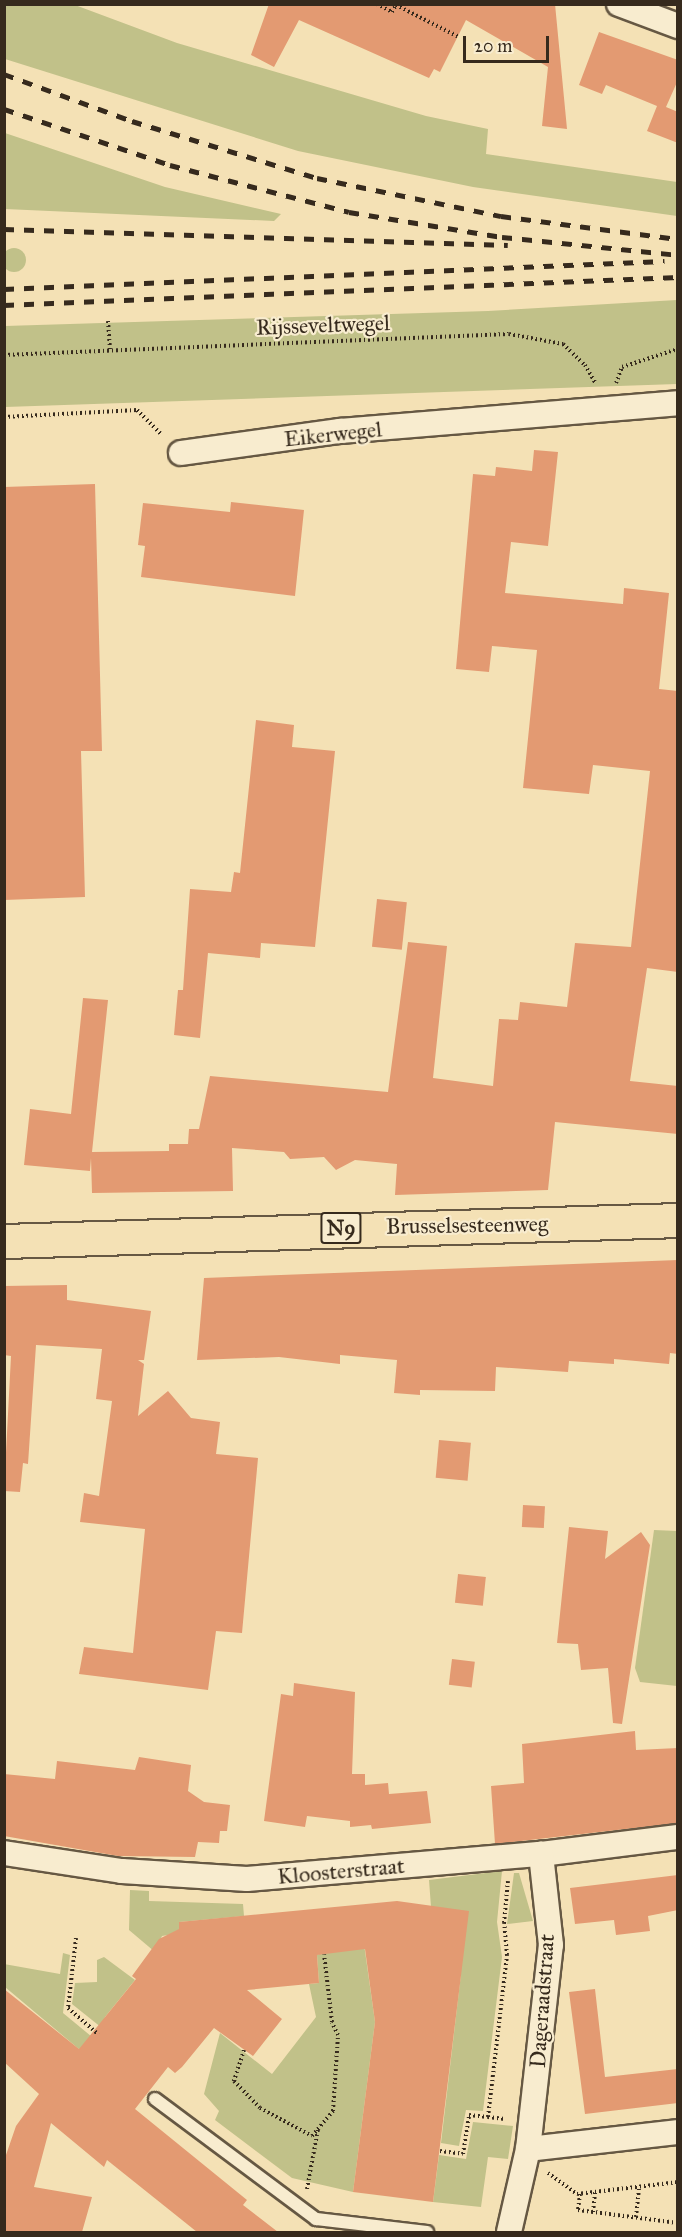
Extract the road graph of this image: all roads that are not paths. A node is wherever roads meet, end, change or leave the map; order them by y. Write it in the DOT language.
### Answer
graph roads {
  1 [pos="619,4"];
  2 [pos="678,26"];
  3 [pos="678,403"];
  4 [pos="181,453"];
  5 [pos="678,1220"];
  6 [pos="4,1240"];
  7 [pos="678,1837"];
  8 [pos="4,1853"];
  9 [pos="541,1854"];
  10 [pos="155,2099"];
  11 [pos="678,2132"];
  12 [pos="528,2149"];
  13 [pos="427,2232"];
  14 [pos="509,2232"];
  1 -- 2 [label="street"];
  3 -- 4 [label="street, Eikerwegel"];
  5 -- 6 [label="main road, Brusselsesteenweg / N9"];
  7 -- 9 [label="street, Kloosterstraat"];
  8 -- 9 [label="street, Kloosterstraat"];
  9 -- 12 [label="street, Dageraadstraat"];
  10 -- 13 [label="lane"];
  11 -- 12 [label="street"];
  12 -- 14 [label="street, Dageraadstraat"];
}
